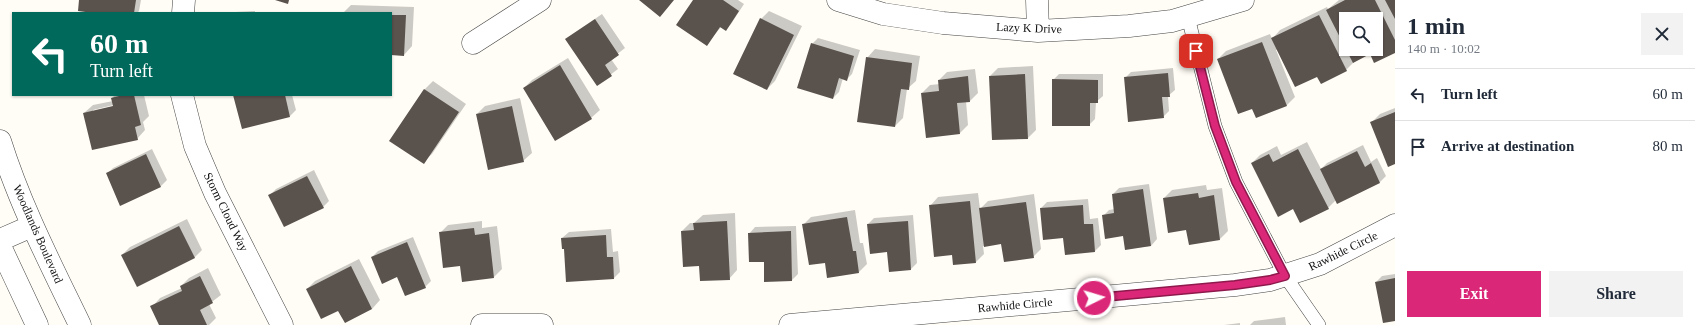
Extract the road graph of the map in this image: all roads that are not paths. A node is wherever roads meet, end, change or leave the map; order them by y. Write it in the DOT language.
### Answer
graph roads {
  1 [pos="184,0"];
  2 [pos="540,0"];
  3 [pos="838,0"];
  4 [pos="1037,0"];
  5 [pos="1243,0"];
  6 [pos="183,12"];
  7 [pos="1188,17"];
  8 [pos="1038,31"];
  9 [pos="473,43"];
  10 [pos="182,96"];
  11 [pos="0,141"];
  12 [pos="1395,225"];
  13 [pos="32,226"];
  14 [pos="0,240"];
  15 [pos="0,246"];
  16 [pos="1285,276"];
  17 [pos="37,325"];
  18 [pos="80,325"];
  19 [pos="282,325"];
  20 [pos="482,325"];
  21 [pos="542,325"];
  22 [pos="790,325"];
  23 [pos="1319,325"];
  1 -- 6 [label="street"];
  2 -- 9 [label="street"];
  3 -- 8 [label="street, Lazy K Drive"];
  4 -- 8 [label="street"];
  5 -- 7 [label="street, Lazy K Drive"];
  7 -- 8 [label="street, Lazy K Drive"];
  7 -- 16 [label="lane"];
  10 -- 19 [label="street, Storm Cloud Way"];
  11 -- 13 [label="street, Woodlands Boulevard"];
  12 -- 16 [label="street, Rawhide Circle"];
  13 -- 14 [label="street"];
  13 -- 18 [label="street, Woodlands Boulevard"];
  15 -- 17 [label="street"];
  16 -- 22 [label="street, Rawhide Circle"];
  16 -- 23 [label="lane"];
  20 -- 21 [label="street"];
}
